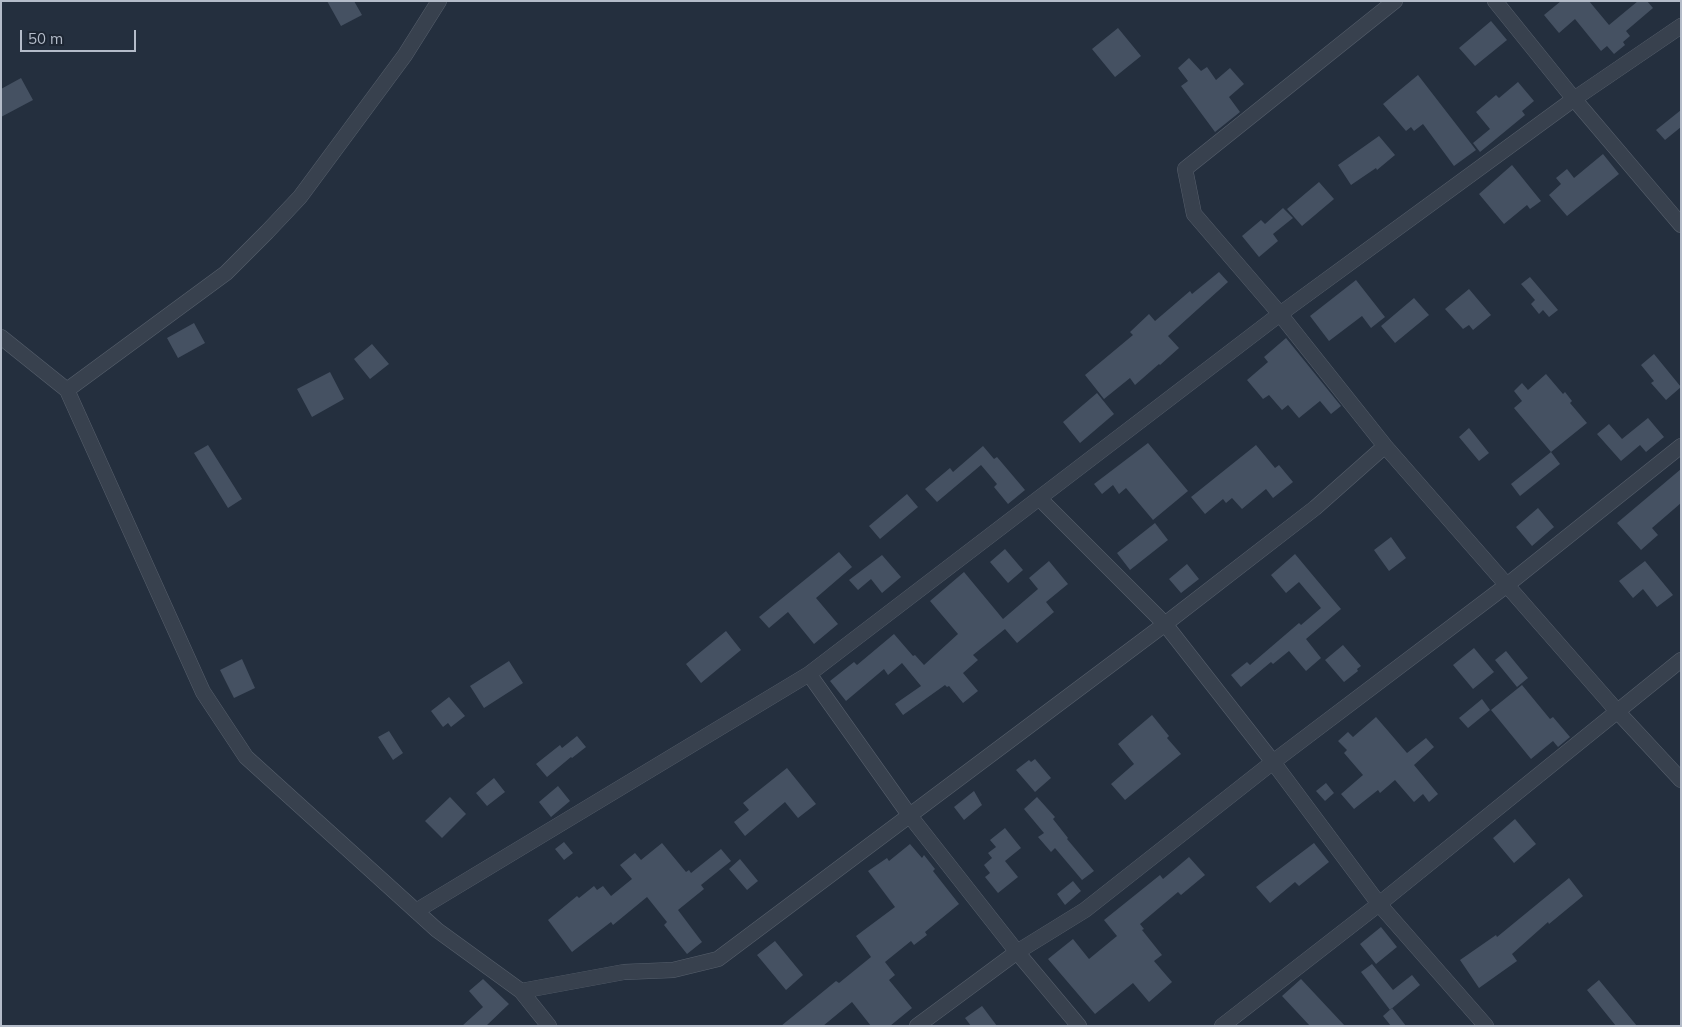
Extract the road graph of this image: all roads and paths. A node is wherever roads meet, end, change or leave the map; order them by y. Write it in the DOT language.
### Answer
graph roads {
  1 [pos="439,1"];
  2 [pos="1395,1"];
  3 [pos="1495,1"];
  4 [pos="1681,26"];
  5 [pos="1574,99"];
  6 [pos="1681,225"];
  7 [pos="1280,314"];
  8 [pos="1,337"];
  9 [pos="67,390"];
  10 [pos="1385,446"];
  11 [pos="1681,446"];
  12 [pos="1040,498"];
  13 [pos="1507,585"];
  14 [pos="1165,624"];
  15 [pos="1681,660"];
  16 [pos="809,674"];
  17 [pos="1617,711"];
  18 [pos="1273,762"];
  19 [pos="1681,780"];
  20 [pos="910,816"];
  21 [pos="1379,904"];
  22 [pos="416,911"];
  23 [pos="1017,952"];
  24 [pos="521,991"];
  25 [pos="549,1026"];
  26 [pos="917,1026"];
  27 [pos="1079,1026"];
  28 [pos="1222,1026"];
  29 [pos="1486,1026"];
  1 -- 9 [label="street"];
  2 -- 7 [label="street"];
  3 -- 5 [label="street"];
  4 -- 5 [label="street"];
  5 -- 6 [label="street"];
  5 -- 7 [label="street"];
  7 -- 10 [label="street"];
  7 -- 12 [label="street"];
  8 -- 9 [label="street"];
  9 -- 22 [label="street"];
  10 -- 13 [label="street"];
  10 -- 14 [label="street"];
  11 -- 13 [label="street"];
  12 -- 14 [label="street"];
  12 -- 16 [label="street"];
  13 -- 17 [label="street"];
  13 -- 18 [label="street"];
  14 -- 18 [label="street"];
  14 -- 20 [label="street"];
  15 -- 17 [label="street"];
  16 -- 20 [label="street"];
  16 -- 22 [label="street"];
  17 -- 19 [label="street"];
  17 -- 21 [label="street"];
  18 -- 21 [label="street"];
  18 -- 23 [label="street"];
  20 -- 23 [label="street"];
  20 -- 24 [label="street"];
  21 -- 28 [label="street"];
  21 -- 29 [label="street"];
  22 -- 24 [label="street"];
  23 -- 26 [label="street"];
  23 -- 27 [label="street"];
  24 -- 25 [label="street"];
}
